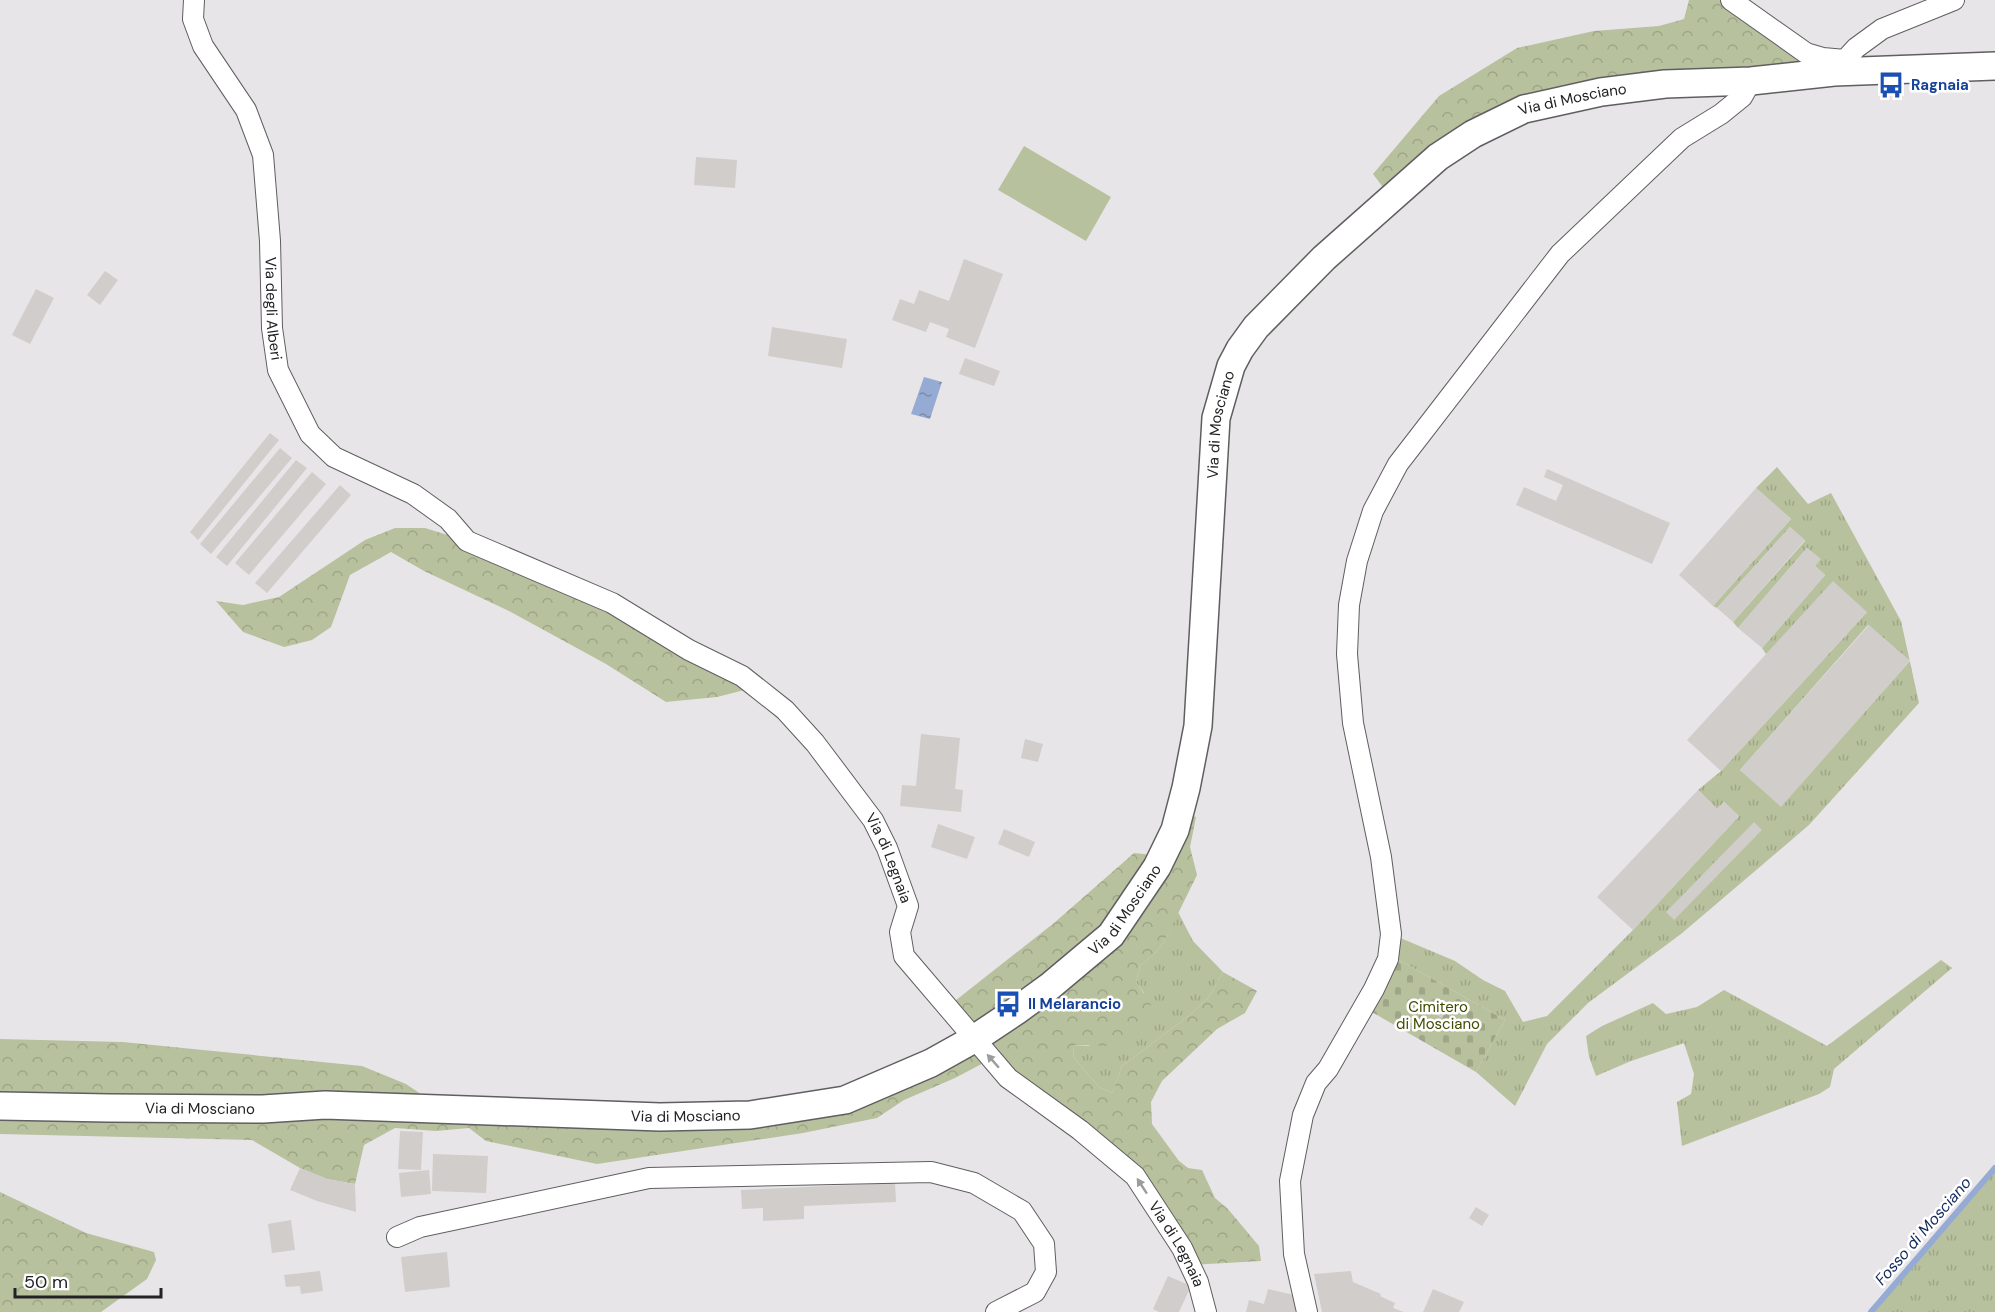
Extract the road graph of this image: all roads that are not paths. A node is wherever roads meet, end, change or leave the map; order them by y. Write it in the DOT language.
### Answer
graph roads {
  1 [pos="194,0"];
  2 [pos="1731,0"];
  3 [pos="1954,0"];
  4 [pos="1839,66"];
  5 [pos="1995,66"];
  6 [pos="1751,81"];
  7 [pos="467,541"];
  8 [pos="974,1039"];
  9 [pos="0,1106"];
  10 [pos="397,1236"];
  11 [pos="996,1312"];
  12 [pos="1206,1312"];
  13 [pos="1307,1312"];
  1 -- 7 [label="street, Via degli Alberi"];
  2 -- 4 [label="street"];
  3 -- 4 [label="street"];
  4 -- 5 [label="main road, Via di Mosciano"];
  4 -- 6 [label="main road, Via di Mosciano"];
  6 -- 8 [label="main road, Via di Mosciano"];
  6 -- 13 [label="street"];
  7 -- 8 [label="street, Via di Legnaia"];
  8 -- 9 [label="main road, Via di Mosciano"];
  12 -- 8 [label="street, Via di Legnaia, one-way"];
  10 -- 11 [label="street"];
}
